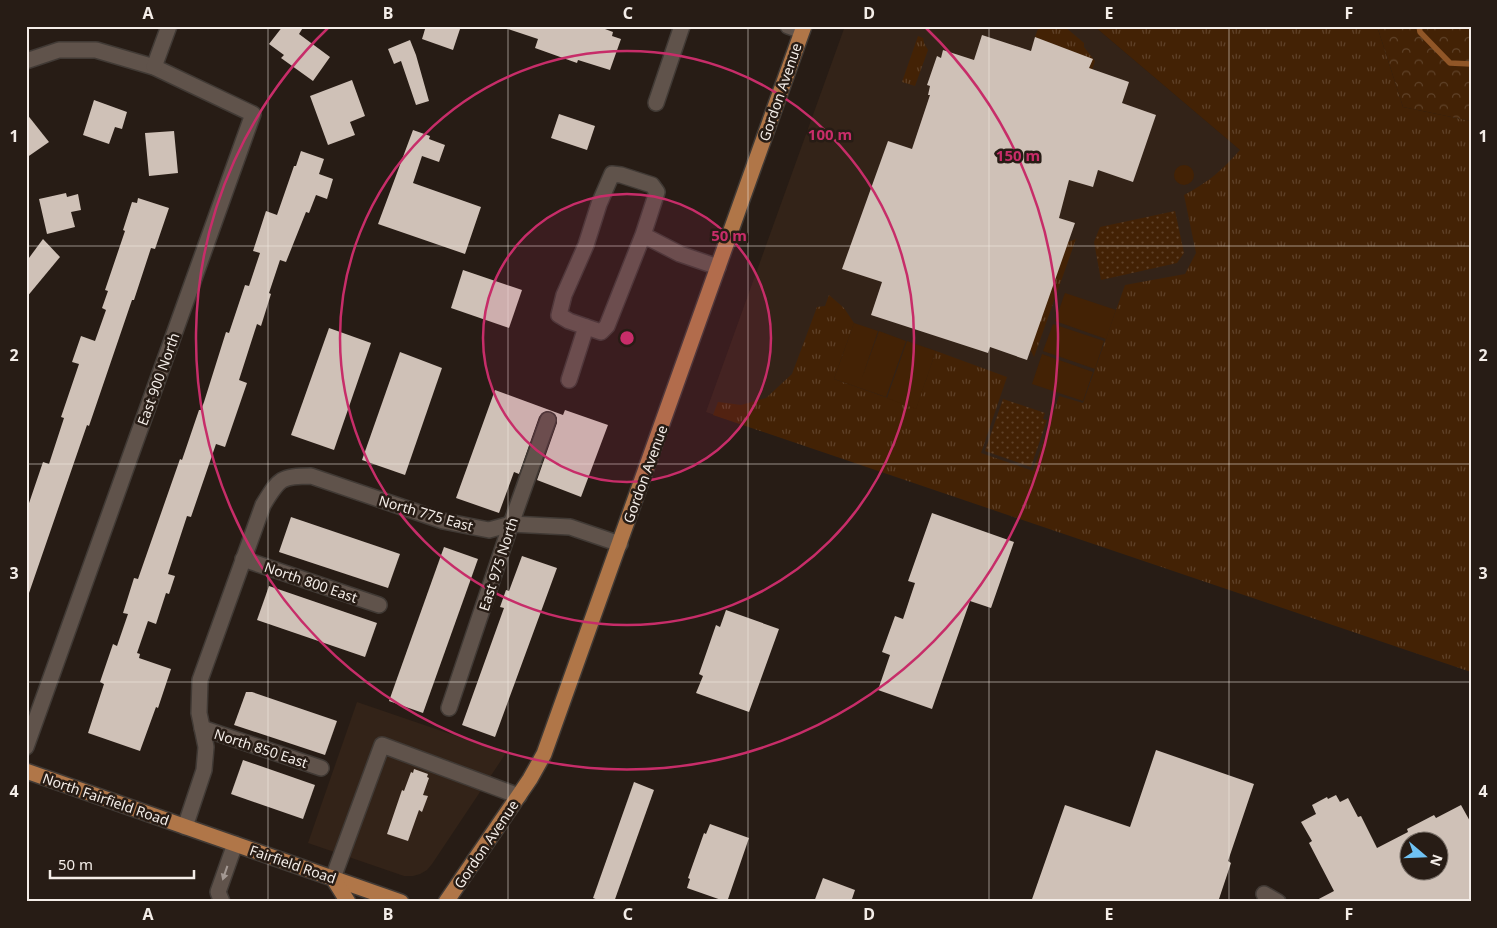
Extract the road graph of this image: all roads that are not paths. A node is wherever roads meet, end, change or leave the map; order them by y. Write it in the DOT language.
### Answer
graph roads {
  1 [pos="169,26"];
  2 [pos="682,26"];
  3 [pos="798,28"];
  4 [pos="26,61"];
  5 [pos="154,67"];
  6 [pos="656,103"];
  7 [pos="643,235"];
  8 [pos="718,267"];
  9 [pos="586,327"];
  10 [pos="569,380"];
  11 [pos="548,420"];
  12 [pos="511,524"];
  13 [pos="620,544"];
  14 [pos="244,559"];
  15 [pos="379,605"];
  16 [pos="449,708"];
  17 [pos="202,728"];
  18 [pos="26,747"];
  19 [pos="321,768"];
  20 [pos="26,771"];
  21 [pos="519,796"];
  22 [pos="185,827"];
  23 [pos="235,844"];
  24 [pos="333,878"];
  25 [pos="1264,894"];
  26 [pos="222,902"];
  27 [pos="348,902"];
  28 [pos="401,902"];
  29 [pos="446,902"];
  30 [pos="1278,902"];
  1 -- 5 [label="street"];
  2 -- 6 [label="street"];
  3 -- 8 [label="main road, Gordon Avenue"];
  4 -- 5 [label="street"];
  5 -- 18 [label="street, East 900 North"];
  7 -- 8 [label="street"];
  7 -- 9 [label="street"];
  7 -- 9 [label="street"];
  8 -- 13 [label="main road, Gordon Avenue"];
  9 -- 10 [label="street"];
  11 -- 12 [label="street, East 975 North"];
  12 -- 13 [label="street, North 775 East"];
  12 -- 14 [label="street, North 775 East"];
  12 -- 16 [label="street, East 975 North"];
  13 -- 21 [label="main road, Gordon Avenue"];
  14 -- 15 [label="street, North 800 East"];
  14 -- 17 [label="street"];
  17 -- 19 [label="street, North 850 East"];
  17 -- 22 [label="street"];
  20 -- 22 [label="main road, North Fairfield Road"];
  21 -- 24 [label="street"];
  21 -- 29 [label="main road, Gordon Avenue"];
  22 -- 23 [label="main road, Fairfield Road"];
  23 -- 24 [label="main road, Fairfield Road"];
  23 -- 26 [label="street, one-way"];
  24 -- 27 [label="main road"];
  24 -- 28 [label="main road, Fairfield Road"];
  25 -- 30 [label="street"];
}
